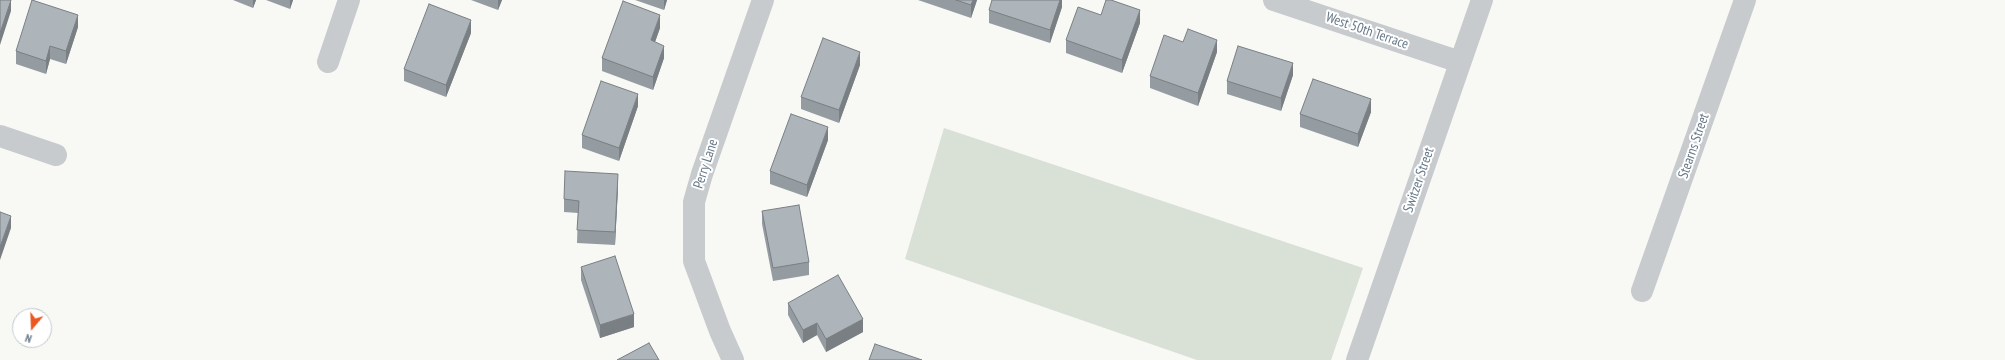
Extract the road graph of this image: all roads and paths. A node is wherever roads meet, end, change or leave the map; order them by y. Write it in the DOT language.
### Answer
graph roads {
  1 [pos="349,0"];
  2 [pos="763,0"];
  3 [pos="1274,0"];
  4 [pos="1482,0"];
  5 [pos="1745,0"];
  6 [pos="328,62"];
  7 [pos="1460,62"];
  8 [pos="0,136"];
  9 [pos="56,155"];
  10 [pos="1642,291"];
  11 [pos="733,360"];
  12 [pos="1357,360"];
  1 -- 6 [label="street"];
  2 -- 11 [label="street, Perry Lane"];
  3 -- 7 [label="street, West 50th Terrace"];
  4 -- 7 [label="street, Switzer Street"];
  5 -- 10 [label="street, Stearns Street"];
  7 -- 12 [label="street, Switzer Street"];
  8 -- 9 [label="street"];
}
